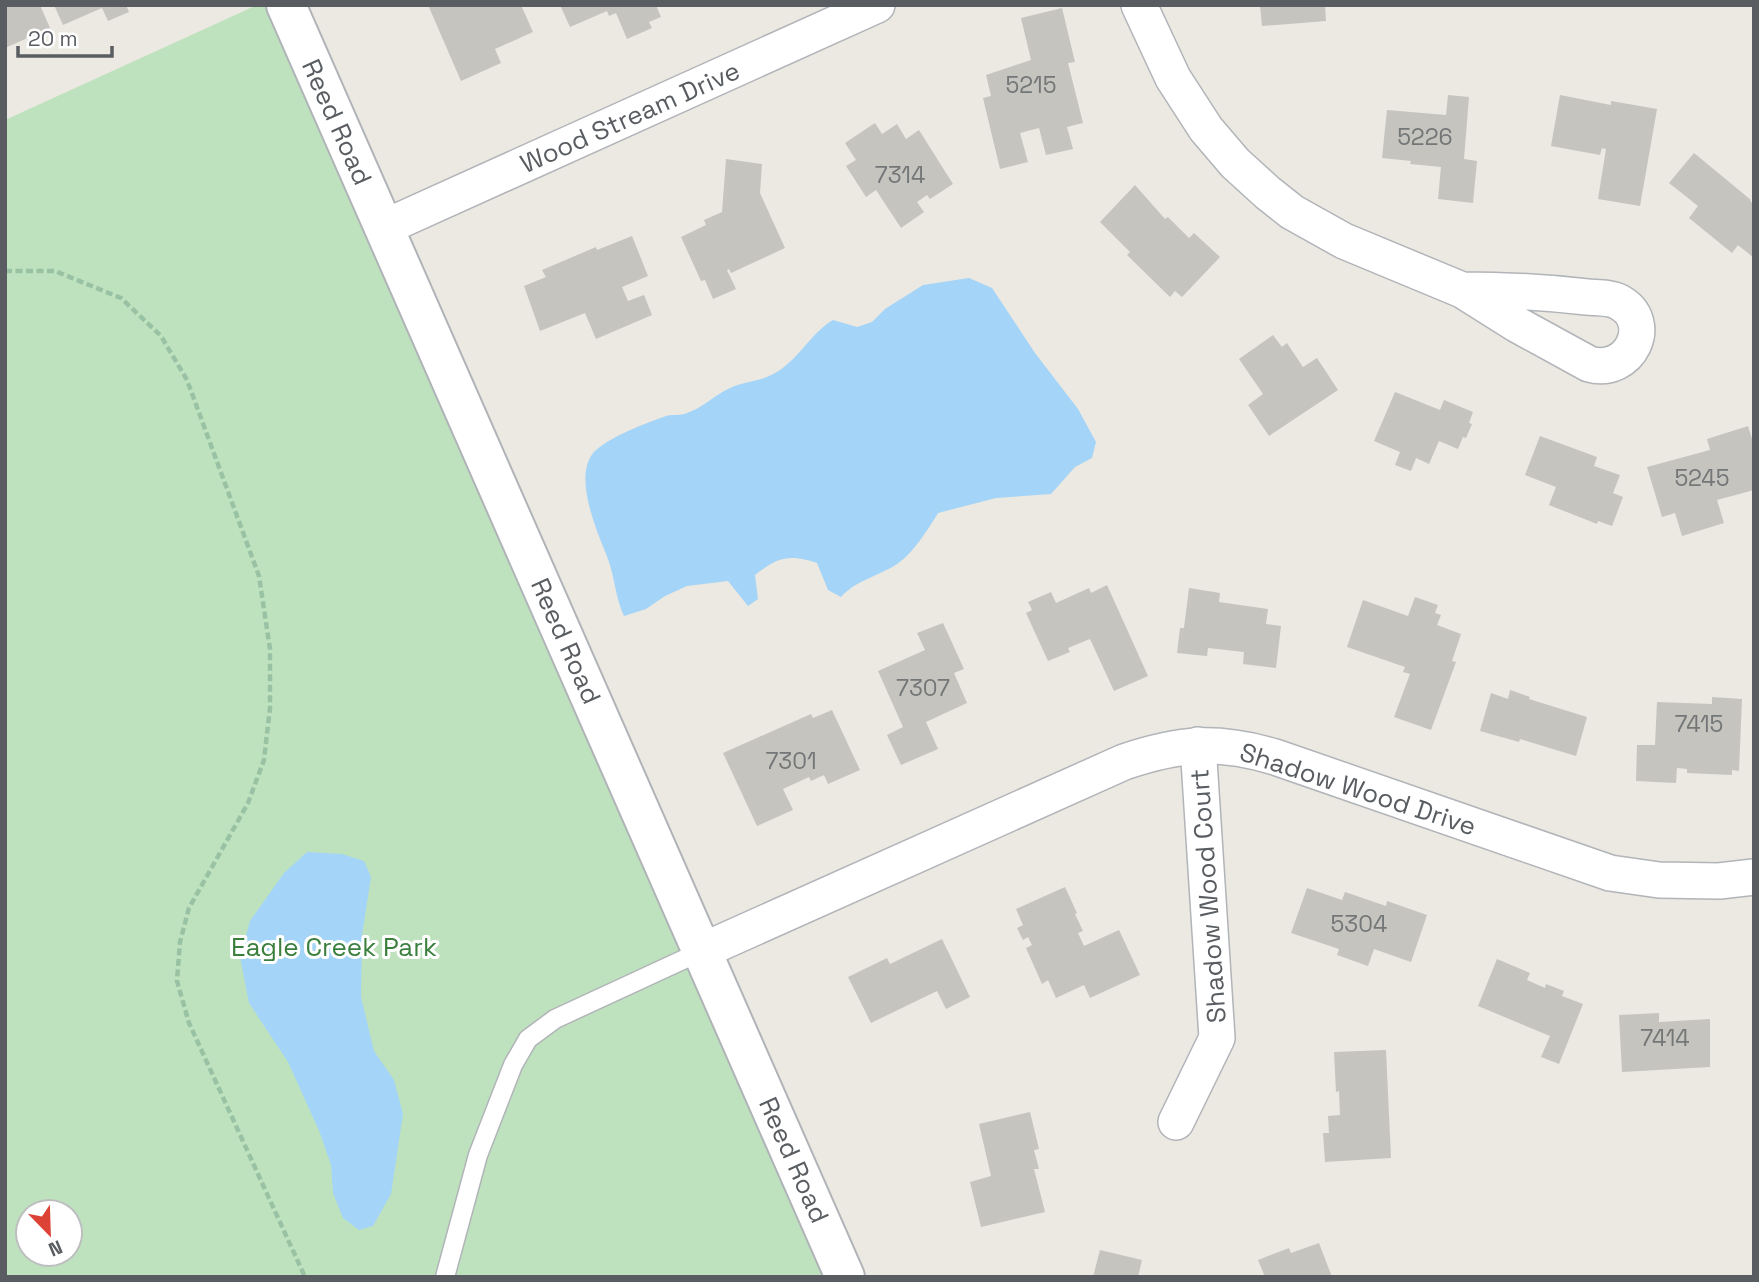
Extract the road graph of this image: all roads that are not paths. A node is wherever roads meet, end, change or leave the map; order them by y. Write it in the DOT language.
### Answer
graph roads {
  1 [pos="286,5"];
  2 [pos="877,5"];
  3 [pos="1139,5"];
  4 [pos="383,228"];
  5 [pos="1462,290"];
  6 [pos="1198,745"];
  7 [pos="1754,877"];
  8 [pos="702,951"];
  9 [pos="1176,1122"];
  10 [pos="445,1277"];
  11 [pos="845,1277"];
  1 -- 4 [label="main road, Reed Road"];
  2 -- 4 [label="street, Wood Stream Drive"];
  3 -- 5 [label="street"];
  4 -- 8 [label="main road, Reed Road"];
  6 -- 7 [label="street, Shadow Wood Drive"];
  6 -- 8 [label="street, Shadow Wood Drive"];
  6 -- 9 [label="street, Shadow Wood Court"];
  8 -- 10 [label="lane"];
  8 -- 11 [label="main road, Reed Road"];
}
